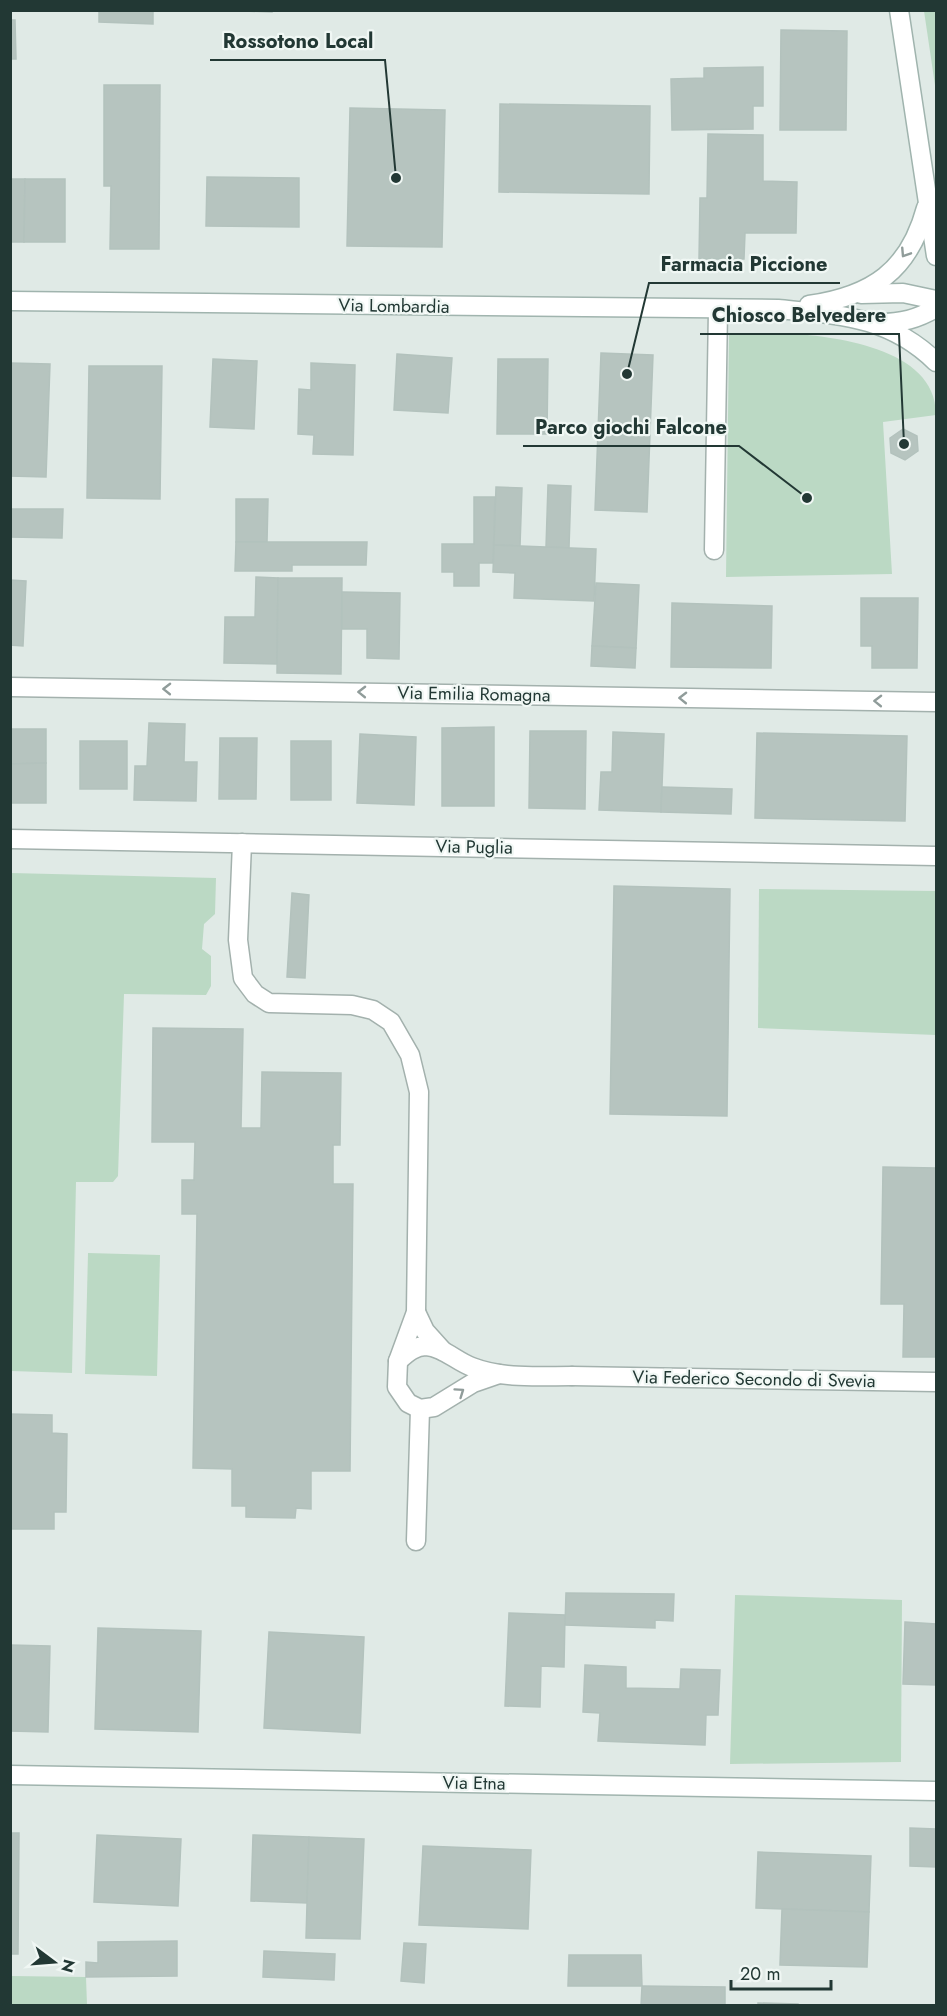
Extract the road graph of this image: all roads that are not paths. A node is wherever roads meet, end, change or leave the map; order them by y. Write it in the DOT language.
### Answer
graph roads {
  1 [pos="899,10"];
  2 [pos="928,200"];
  3 [pos="936,256"];
  4 [pos="859,294"];
  5 [pos="936,300"];
  6 [pos="10,301"];
  7 [pos="936,308"];
  8 [pos="778,309"];
  9 [pos="718,310"];
  10 [pos="877,324"];
  11 [pos="936,362"];
  12 [pos="714,550"];
  13 [pos="10,687"];
  14 [pos="936,702"];
  15 [pos="10,838"];
  16 [pos="242,843"];
  17 [pos="936,856"];
  18 [pos="416,1312"];
  19 [pos="443,1351"];
  20 [pos="398,1361"];
  21 [pos="499,1374"];
  22 [pos="936,1382"];
  23 [pos="420,1408"];
  24 [pos="416,1540"];
  25 [pos="10,1775"];
  26 [pos="936,1791"];
  1 -- 2 [label="street"];
  2 -- 3 [label="street"];
  2 -- 4 [label="street, one-way"];
  4 -- 5 [label="street"];
  4 -- 8 [label="street"];
  6 -- 9 [label="street, Via Lombardia"];
  7 -- 10 [label="street"];
  8 -- 9 [label="street, Via Lombardia"];
  8 -- 10 [label="street"];
  9 -- 12 [label="street"];
  10 -- 11 [label="street"];
  14 -- 13 [label="street, Via Emilia Romagna, one-way"];
  15 -- 16 [label="street, Via Puglia"];
  16 -- 17 [label="street, Via Puglia"];
  16 -- 18 [label="street"];
  18 -- 19 [label="street"];
  18 -- 20 [label="street"];
  19 -- 20 [label="street"];
  19 -- 21 [label="street"];
  20 -- 23 [label="street"];
  21 -- 22 [label="street, Via Federico Secondo di Svevia"];
  23 -- 21 [label="street, one-way"];
  23 -- 24 [label="street"];
  25 -- 26 [label="street, Via Etna"];
}
